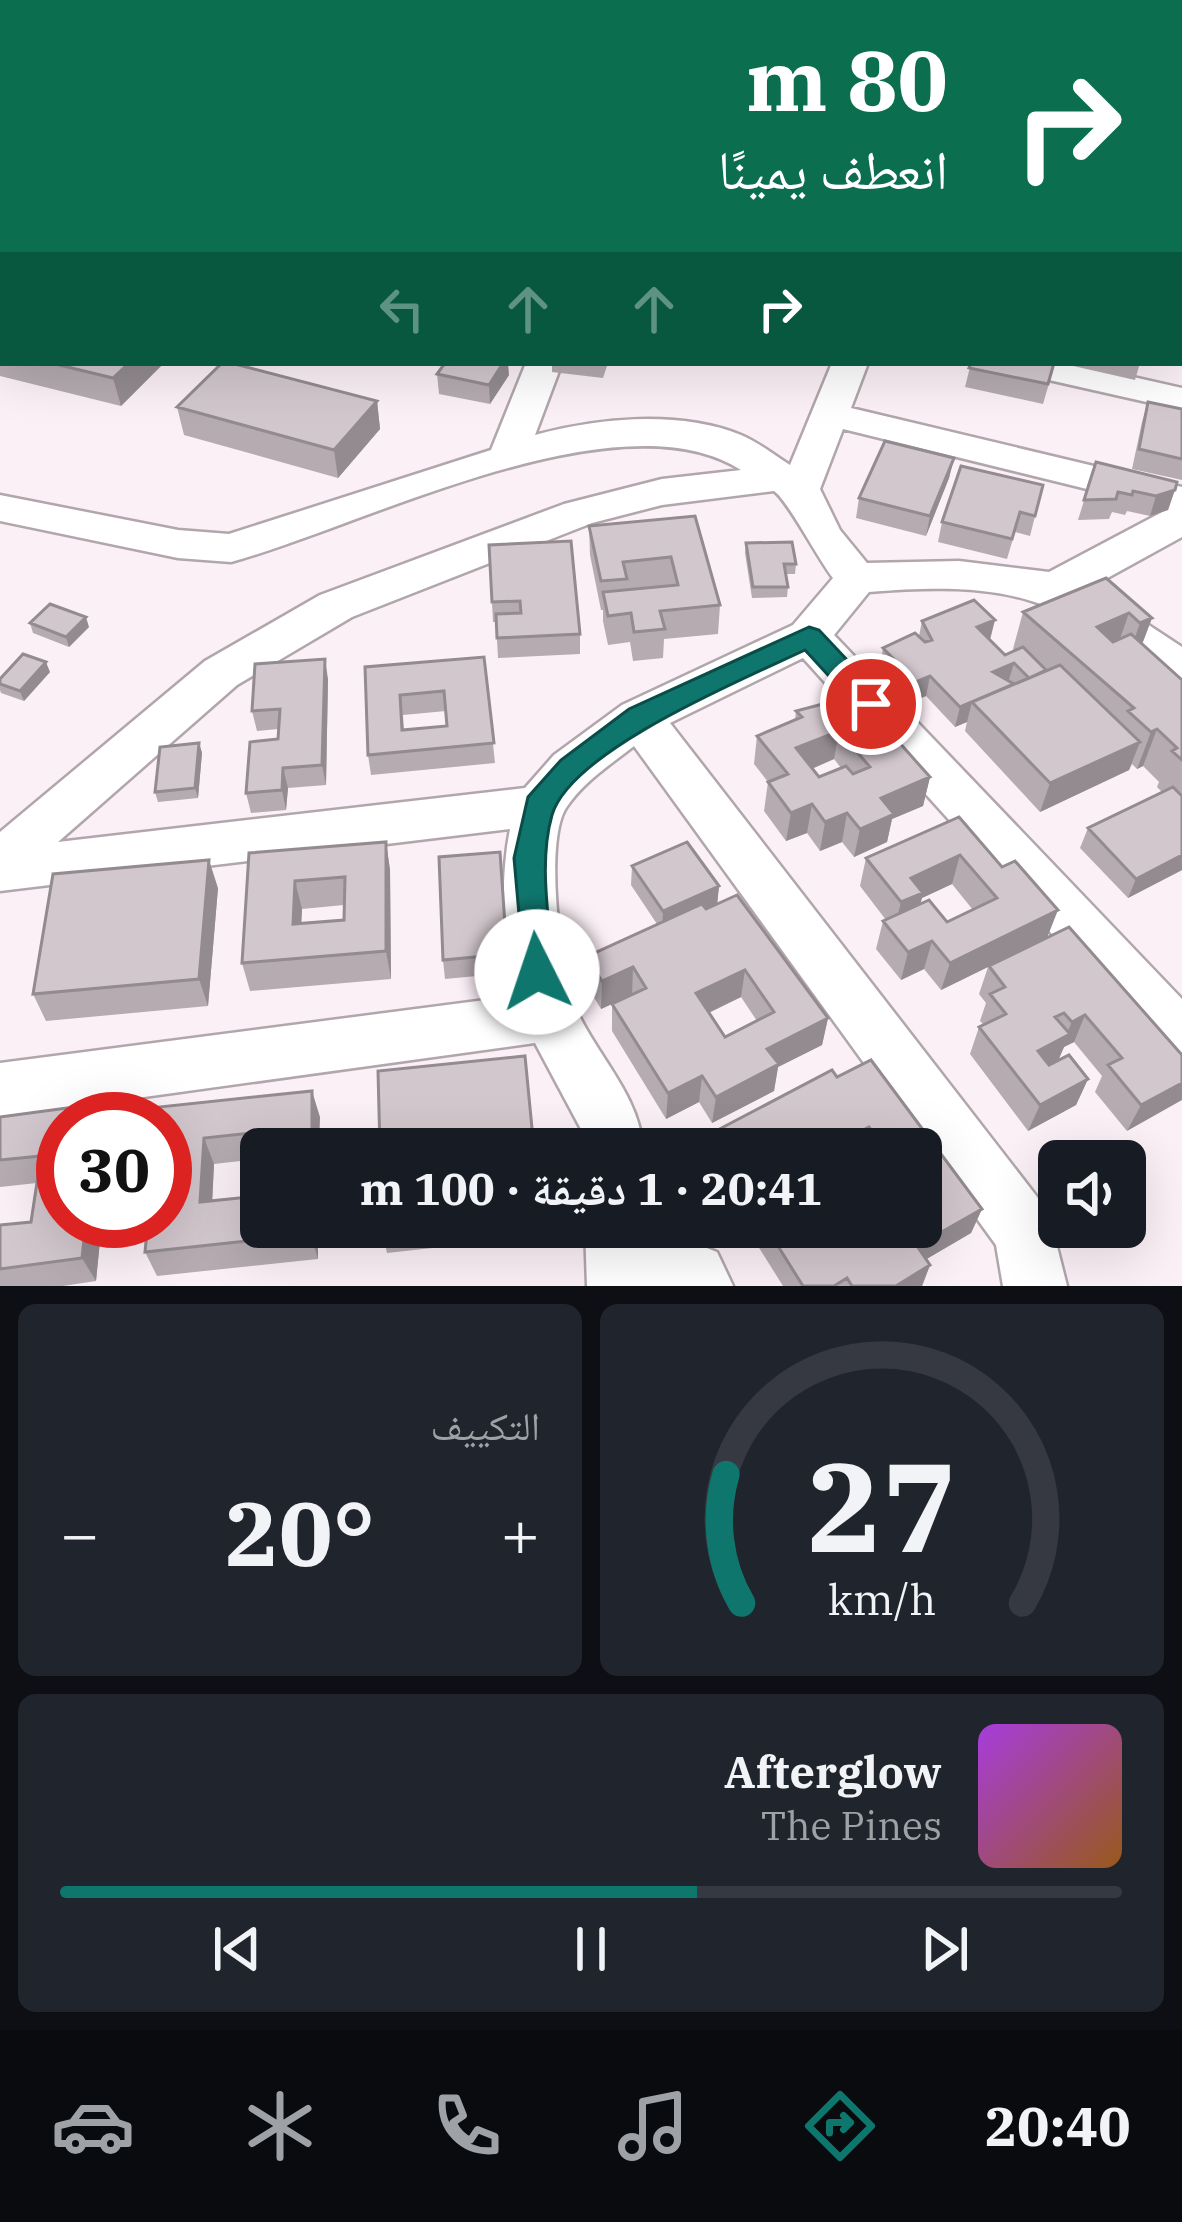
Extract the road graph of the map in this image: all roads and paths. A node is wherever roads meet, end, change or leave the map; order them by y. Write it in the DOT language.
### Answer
graph roads {
  1 [pos="543,366"];
  2 [pos="845,366"];
  3 [pos="1035,366"];
  4 [pos="1182,399"];
  5 [pos="831,415"];
  6 [pos="509,454"];
  7 [pos="792,483"];
  8 [pos="1182,500"];
  9 [pos="0,508"];
  10 [pos="1182,519"];
  11 [pos="856,578"];
  12 [pos="1054,588"];
  13 [pos="809,637"];
  14 [pos="1182,673"];
  15 [pos="639,717"];
  16 [pos="538,806"];
  17 [pos="0,866"];
  18 [pos="550,1016"];
  19 [pos="1182,1038"];
  20 [pos="0,1090"];
  21 [pos="612,1128"];
  22 [pos="618,1262"];
  23 [pos="701,1286"];
  24 [pos="1035,1286"];
  1 -- 6 [label="street"];
  2 -- 5 [label="street"];
  3 -- 4 [label="street"];
  5 -- 7 [label="street"];
  5 -- 8 [label="street"];
  6 -- 7 [label="street"];
  6 -- 9 [label="street"];
  7 -- 11 [label="street"];
  7 -- 17 [label="street"];
  10 -- 12 [label="street"];
  11 -- 12 [label="street"];
  11 -- 13 [label="street"];
  12 -- 14 [label="street"];
  13 -- 15 [label="street"];
  13 -- 19 [label="street"];
  15 -- 16 [label="street"];
  15 -- 24 [label="street"];
  16 -- 17 [label="street"];
  16 -- 18 [label="street"];
  18 -- 20 [label="street"];
  18 -- 21 [label="street"];
  22 -- 23 [label="street"];
}
